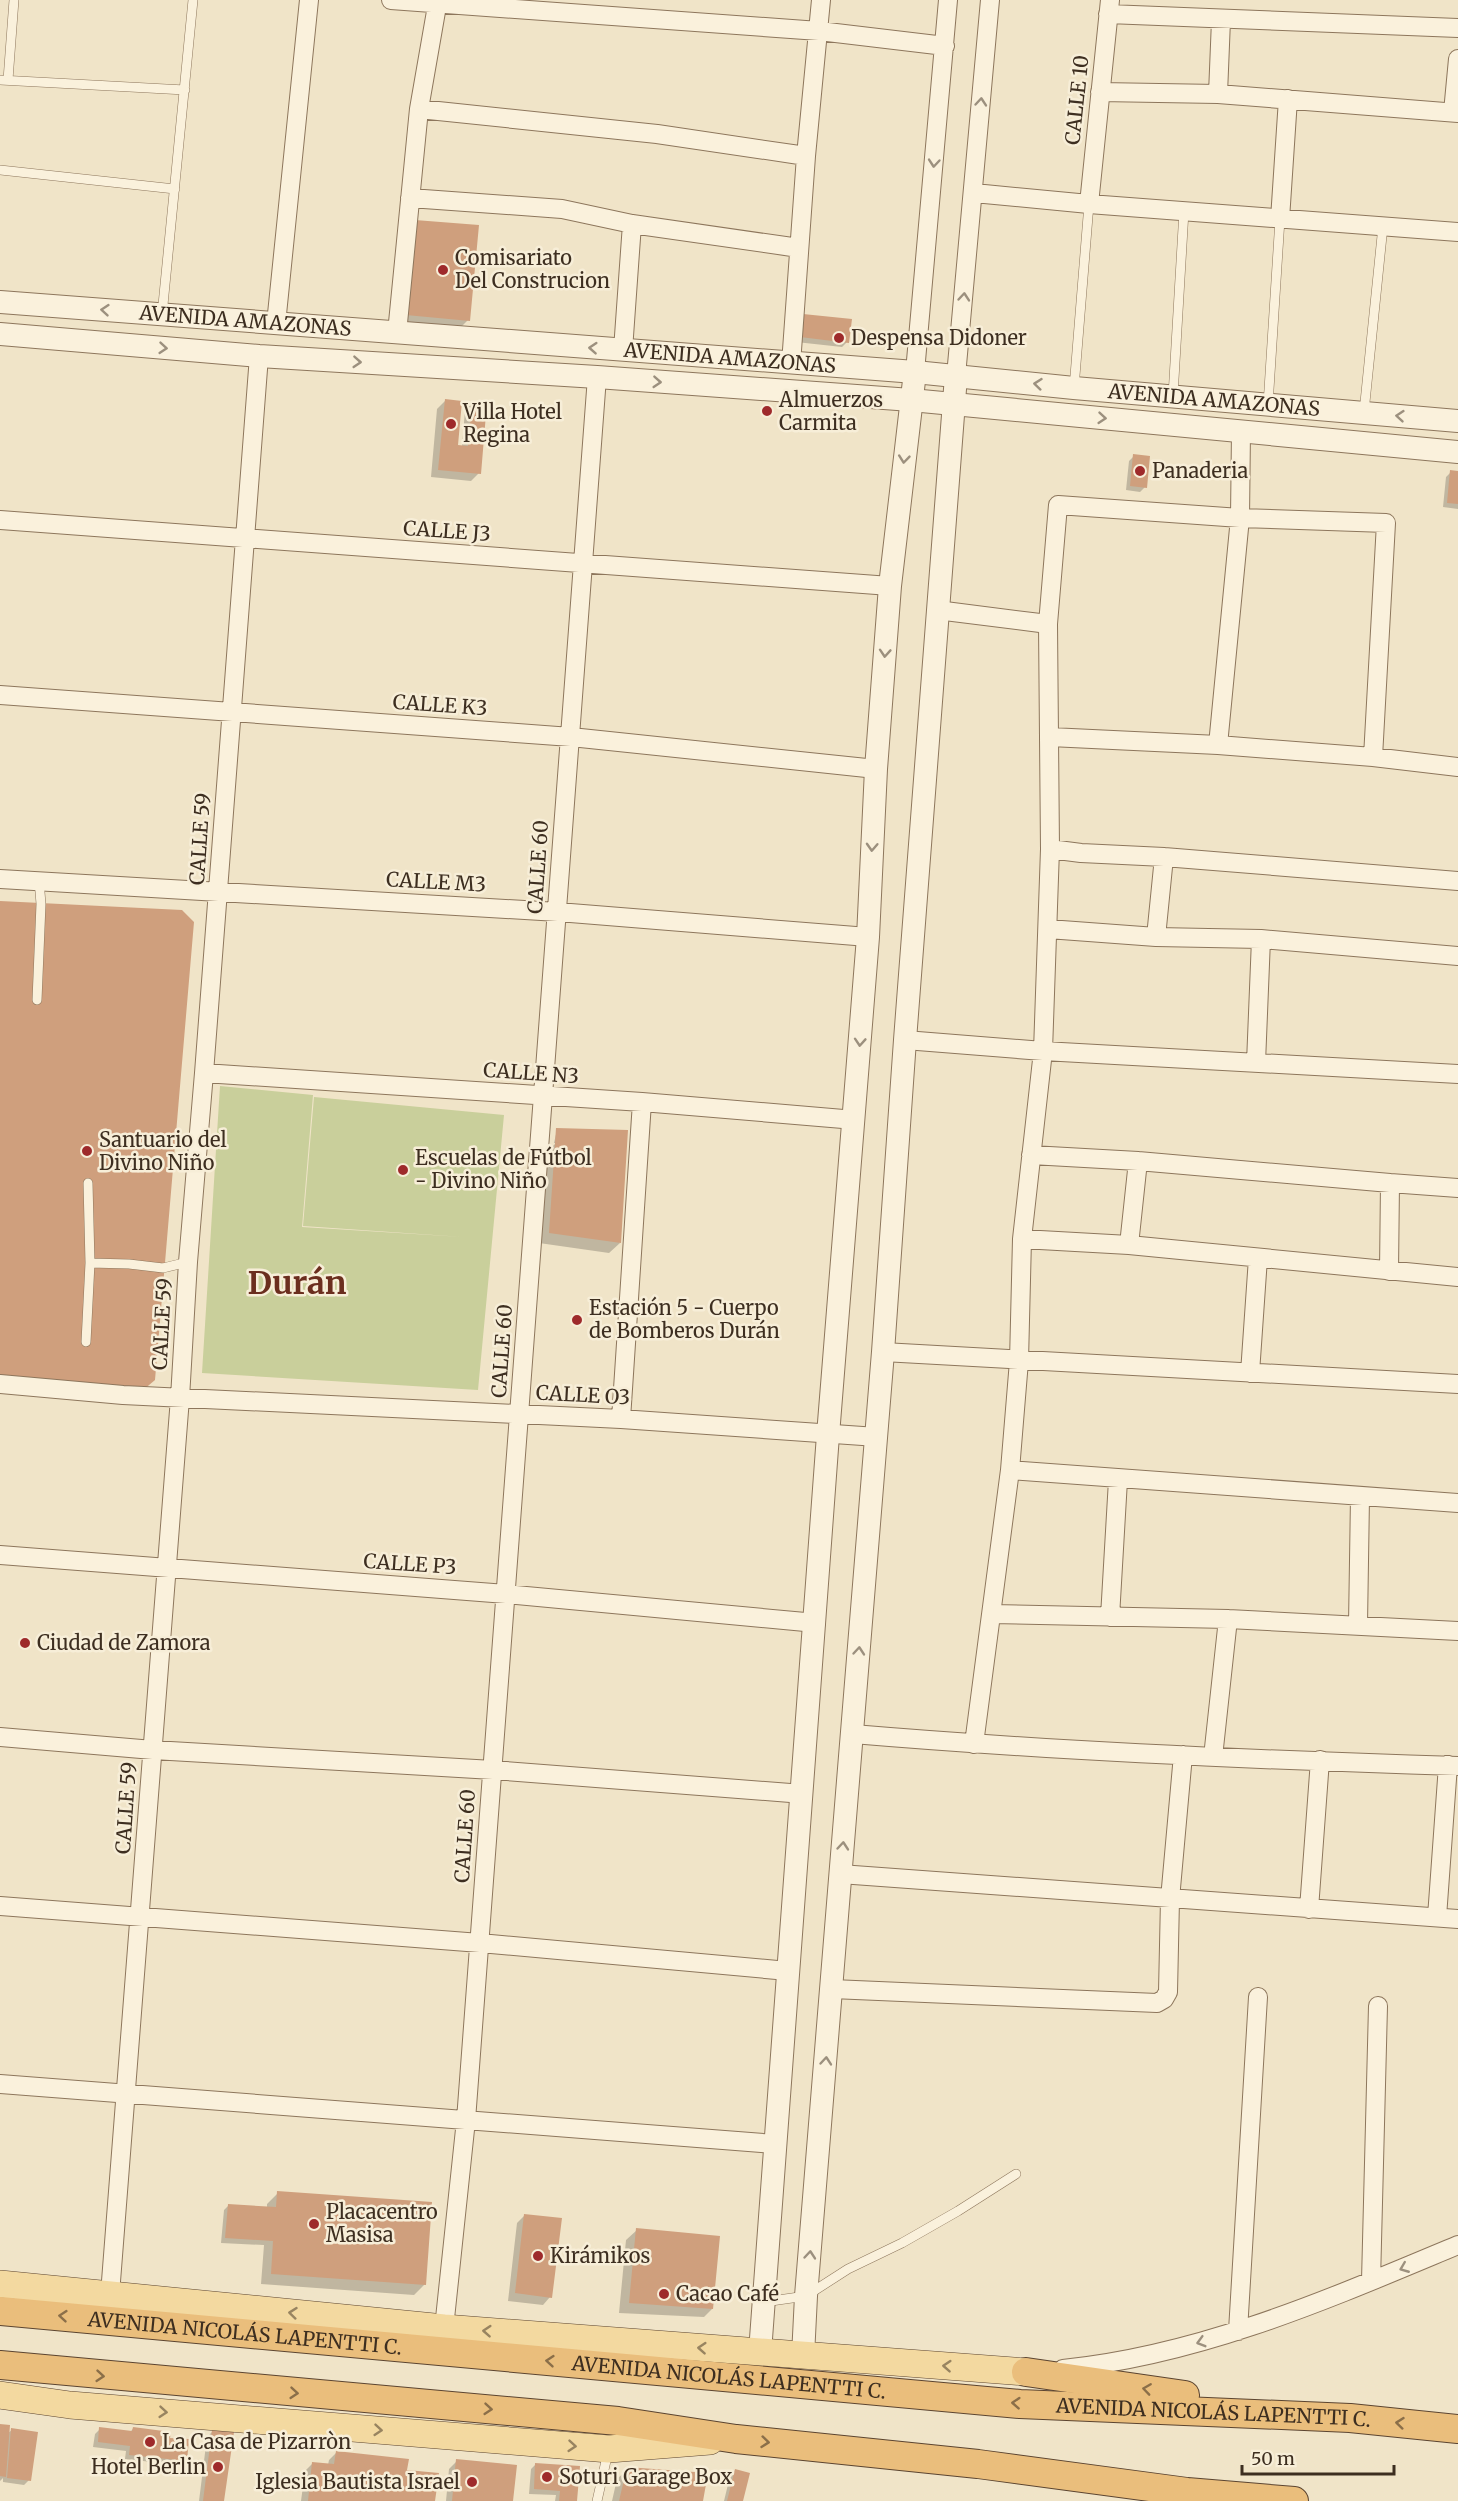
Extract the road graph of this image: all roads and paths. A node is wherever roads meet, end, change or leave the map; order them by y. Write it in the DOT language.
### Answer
graph roads {
  1 [pos="14,0"];
  2 [pos="193,0"];
  3 [pos="309,0"];
  4 [pos="391,0"];
  5 [pos="821,0"];
  6 [pos="948,0"];
  7 [pos="990,0"];
  8 [pos="438,2"];
  9 [pos="1109,7"];
  10 [pos="625,8"];
  11 [pos="1221,20"];
  12 [pos="1458,28"];
  13 [pos="819,31"];
  14 [pos="945,46"];
  15 [pos="1458,59"];
  16 [pos="4,80"];
  17 [pos="185,90"];
  18 [pos="1100,92"];
  19 [pos="1218,94"];
  20 [pos="1288,99"];
  21 [pos="419,109"];
  22 [pos="1455,112"];
  23 [pos="806,156"];
  24 [pos="0,170"];
  25 [pos="175,189"];
  26 [pos="974,192"];
  27 [pos="410,198"];
  28 [pos="1089,204"];
  29 [pos="1184,211"];
  30 [pos="1280,219"];
  31 [pos="632,224"];
  32 [pos="1383,226"];
  33 [pos="1458,232"];
  34 [pos="799,248"];
  35 [pos="0,302"];
  36 [pos="162,315"];
  37 [pos="276,324"];
  38 [pos="397,333"];
  39 [pos="0,334"];
  40 [pos="623,350"];
  41 [pos="259,356"];
  42 [pos="791,364"];
  43 [pos="915,372"];
  44 [pos="956,376"];
  45 [pos="597,377"];
  46 [pos="1074,388"];
  47 [pos="1173,396"];
  48 [pos="910,400"];
  49 [pos="953,404"];
  50 [pos="1268,405"];
  51 [pos="1364,413"];
  52 [pos="1458,421"];
  53 [pos="1241,431"];
  54 [pos="1458,452"];
  55 [pos="1240,518"];
  56 [pos="0,520"];
  57 [pos="245,538"];
  58 [pos="584,564"];
  59 [pos="890,586"];
  60 [pos="937,610"];
  61 [pos="1048,624"];
  62 [pos="0,695"];
  63 [pos="232,712"];
  64 [pos="571,737"];
  65 [pos="1050,737"];
  66 [pos="1218,745"];
  67 [pos="1373,757"];
  68 [pos="1458,767"];
  69 [pos="876,769"];
  70 [pos="1050,849"];
  71 [pos="1164,858"];
  72 [pos="0,879"];
  73 [pos="39,880"];
  74 [pos="1458,881"];
  75 [pos="218,891"];
  76 [pos="558,912"];
  77 [pos="1048,929"];
  78 [pos="868,937"];
  79 [pos="1156,937"];
  80 [pos="1261,939"];
  81 [pos="1458,956"];
  82 [pos="38,1000"];
  83 [pos="904,1040"];
  84 [pos="1043,1051"];
  85 [pos="1256,1063"];
  86 [pos="204,1073"];
  87 [pos="1458,1074"];
  88 [pos="543,1097"];
  89 [pos="642,1102"];
  90 [pos="855,1120"];
  91 [pos="1031,1155"];
  92 [pos="1138,1161"];
  93 [pos="88,1183"];
  94 [pos="1390,1183"];
  95 [pos="1458,1188"];
  96 [pos="1022,1239"];
  97 [pos="1129,1245"];
  98 [pos="1258,1258"];
  99 [pos="188,1262"];
  100 [pos="90,1263"];
  101 [pos="1389,1271"];
  102 [pos="1458,1277"];
  103 [pos="86,1341"];
  104 [pos="883,1352"];
  105 [pos="1019,1361"];
  106 [pos="1250,1373"];
  107 [pos="0,1384"];
  108 [pos="1458,1384"];
  109 [pos="180,1398"];
  110 [pos="520,1414"];
  111 [pos="621,1419"];
  112 [pos="828,1435"];
  113 [pos="877,1437"];
  114 [pos="1010,1470"];
  115 [pos="1118,1480"];
  116 [pos="1360,1497"];
  117 [pos="1458,1503"];
  118 [pos="0,1555"];
  119 [pos="167,1569"];
  120 [pos="506,1594"];
  121 [pos="990,1614"];
  122 [pos="1110,1617"];
  123 [pos="1228,1618"];
  124 [pos="816,1623"];
  125 [pos="1358,1626"];
  126 [pos="1458,1631"];
  127 [pos="853,1734"];
  128 [pos="0,1737"];
  129 [pos="974,1744"];
  130 [pos="153,1750"];
  131 [pos="1183,1755"];
  132 [pos="1213,1757"];
  133 [pos="1320,1760"];
  134 [pos="1453,1766"];
  135 [pos="493,1770"];
  136 [pos="803,1794"];
  137 [pos="840,1874"];
  138 [pos="1170,1899"];
  139 [pos="0,1906"];
  140 [pos="1309,1909"];
  141 [pos="140,1916"];
  142 [pos="1437,1917"];
  143 [pos="1458,1919"];
  144 [pos="480,1942"];
  145 [pos="788,1971"];
  146 [pos="832,1989"];
  147 [pos="1258,1997"];
  148 [pos="1378,2006"];
  149 [pos="0,2084"];
  150 [pos="127,2093"];
  151 [pos="466,2120"];
  152 [pos="776,2144"];
  153 [pos="1016,2174"];
  154 [pos="1458,2245"];
  155 [pos="1371,2281"];
  156 [pos="0,2284"];
  157 [pos="110,2294"];
  158 [pos="806,2296"];
  159 [pos="764,2302"];
  160 [pos="0,2311"];
  161 [pos="444,2328"];
  162 [pos="1238,2331"];
  163 [pos="760,2352"];
  164 [pos="803,2356"];
  165 [pos="0,2365"];
  166 [pos="1026,2372"];
  167 [pos="0,2395"];
  168 [pos="1350,2418"];
  169 [pos="1458,2429"];
  170 [pos="736,2439"];
  171 [pos="609,2450"];
  172 [pos="1196,2497"];
  173 [pos="597,2501"];
  174 [pos="1294,2501"];
  1 -- 16 [label="lane"];
  2 -- 17 [label="lane"];
  3 -- 37 [label="street"];
  4 -- 8 [label="street"];
  5 -- 13 [label="street"];
  6 -- 14 [label="street"];
  26 -- 7 [label="street, one-way"];
  8 -- 10 [label="street"];
  8 -- 21 [label="street"];
  9 -- 11 [label="street"];
  9 -- 18 [label="street, CALLE 10"];
  10 -- 13 [label="street"];
  11 -- 12 [label="street"];
  11 -- 19 [label="street"];
  13 -- 14 [label="street"];
  13 -- 23 [label="street"];
  14 -- 43 [label="street, one-way"];
  15 -- 22 [label="street"];
  16 -- 17 [label="lane"];
  17 -- 25 [label="lane"];
  18 -- 19 [label="street"];
  18 -- 28 [label="street, CALLE 10"];
  19 -- 20 [label="street"];
  20 -- 22 [label="street"];
  20 -- 30 [label="street"];
  21 -- 23 [label="street"];
  21 -- 27 [label="street"];
  23 -- 34 [label="street"];
  24 -- 25 [label="lane"];
  25 -- 36 [label="lane"];
  26 -- 28 [label="street"];
  44 -- 26 [label="street, one-way"];
  27 -- 31 [label="street"];
  27 -- 38 [label="street"];
  28 -- 29 [label="street"];
  28 -- 46 [label="lane"];
  29 -- 30 [label="street"];
  29 -- 47 [label="lane"];
  30 -- 32 [label="street"];
  30 -- 50 [label="lane"];
  31 -- 34 [label="street"];
  31 -- 40 [label="street"];
  32 -- 33 [label="street"];
  32 -- 51 [label="lane"];
  34 -- 42 [label="street"];
  36 -- 35 [label="street, AVENIDA AMAZONAS, one-way"];
  36 -- 37 [label="street, AVENIDA AMAZONAS"];
  37 -- 38 [label="street, AVENIDA AMAZONAS"];
  40 -- 38 [label="street, AVENIDA AMAZONAS, one-way"];
  39 -- 41 [label="street, AVENIDA AMAZONAS, one-way"];
  40 -- 42 [label="street, AVENIDA AMAZONAS"];
  41 -- 45 [label="street, AVENIDA AMAZONAS, one-way"];
  41 -- 57 [label="street, CALLE 59"];
  42 -- 43 [label="street, AVENIDA AMAZONAS"];
  43 -- 44 [label="street, AVENIDA AMAZONAS"];
  43 -- 48 [label="street"];
  46 -- 44 [label="street, AVENIDA AMAZONAS, one-way"];
  44 -- 49 [label="street"];
  45 -- 48 [label="street, AVENIDA AMAZONAS, one-way"];
  45 -- 58 [label="street, CALLE 60"];
  46 -- 47 [label="street, AVENIDA AMAZONAS"];
  47 -- 50 [label="street, AVENIDA AMAZONAS"];
  48 -- 49 [label="street, AVENIDA AMAZONAS"];
  48 -- 59 [label="street, one-way"];
  49 -- 53 [label="street, AVENIDA AMAZONAS, one-way"];
  49 -- 60 [label="street"];
  50 -- 51 [label="street, AVENIDA AMAZONAS"];
  52 -- 51 [label="street, AVENIDA AMAZONAS, one-way"];
  53 -- 54 [label="street, AVENIDA AMAZONAS"];
  53 -- 55 [label="street"];
  55 -- 61 [label="street"];
  55 -- 66 [label="street"];
  55 -- 67 [label="street"];
  56 -- 57 [label="street, CALLE J3"];
  57 -- 58 [label="street, CALLE J3"];
  57 -- 63 [label="street, CALLE 59"];
  58 -- 59 [label="street, CALLE J3"];
  58 -- 64 [label="street, CALLE 60"];
  59 -- 69 [label="street, one-way"];
  60 -- 61 [label="street"];
  60 -- 83 [label="street"];
  61 -- 65 [label="street"];
  62 -- 63 [label="street, CALLE K3"];
  63 -- 64 [label="street, CALLE K3"];
  63 -- 75 [label="street, CALLE 59"];
  64 -- 69 [label="street, CALLE K3"];
  64 -- 76 [label="street, CALLE 60"];
  65 -- 66 [label="street"];
  65 -- 70 [label="street"];
  66 -- 67 [label="street"];
  67 -- 68 [label="street"];
  69 -- 78 [label="street, one-way"];
  70 -- 71 [label="street"];
  70 -- 77 [label="street"];
  71 -- 74 [label="street"];
  71 -- 79 [label="street"];
  72 -- 73 [label="street, CALLE M3"];
  73 -- 75 [label="street, CALLE M3"];
  73 -- 82 [label="lane"];
  75 -- 76 [label="street, CALLE M3"];
  75 -- 86 [label="street, CALLE 59"];
  76 -- 78 [label="street, CALLE M3"];
  76 -- 88 [label="street, CALLE 60"];
  77 -- 79 [label="street"];
  77 -- 84 [label="street"];
  78 -- 90 [label="street, one-way"];
  79 -- 80 [label="street"];
  80 -- 81 [label="street"];
  80 -- 85 [label="street"];
  83 -- 84 [label="street"];
  83 -- 104 [label="street"];
  84 -- 85 [label="street"];
  84 -- 91 [label="street"];
  85 -- 87 [label="street"];
  86 -- 88 [label="street, CALLE N3"];
  86 -- 99 [label="street, CALLE 59"];
  88 -- 89 [label="street, CALLE N3"];
  88 -- 110 [label="street, CALLE 60"];
  89 -- 90 [label="street, CALLE N3"];
  89 -- 111 [label="street"];
  90 -- 112 [label="street"];
  91 -- 92 [label="street"];
  91 -- 96 [label="street"];
  92 -- 94 [label="street"];
  92 -- 97 [label="street"];
  93 -- 100 [label="lane"];
  94 -- 95 [label="street"];
  94 -- 101 [label="street"];
  96 -- 97 [label="street"];
  96 -- 105 [label="street"];
  97 -- 98 [label="street"];
  98 -- 101 [label="street"];
  98 -- 106 [label="street"];
  99 -- 100 [label="lane"];
  99 -- 109 [label="street, CALLE 59"];
  100 -- 103 [label="lane"];
  101 -- 102 [label="street"];
  104 -- 105 [label="street"];
  104 -- 113 [label="street"];
  105 -- 106 [label="street"];
  105 -- 114 [label="street"];
  106 -- 108 [label="street"];
  107 -- 109 [label="street, CALLE O3"];
  109 -- 110 [label="street, CALLE O3"];
  109 -- 119 [label="street, CALLE 59"];
  110 -- 111 [label="street, CALLE O3"];
  110 -- 120 [label="street, CALLE 60"];
  111 -- 112 [label="street, CALLE O3"];
  112 -- 113 [label="street, CALLE O3"];
  112 -- 124 [label="street"];
  127 -- 113 [label="street, one-way"];
  114 -- 115 [label="street"];
  114 -- 121 [label="street"];
  115 -- 116 [label="street"];
  115 -- 122 [label="street"];
  116 -- 117 [label="street"];
  116 -- 125 [label="street"];
  118 -- 119 [label="street, CALLE P3"];
  119 -- 120 [label="street, CALLE P3"];
  119 -- 130 [label="street, CALLE 59"];
  120 -- 124 [label="street, CALLE P3"];
  120 -- 135 [label="street, CALLE 60"];
  121 -- 122 [label="street"];
  121 -- 129 [label="street"];
  122 -- 123 [label="street"];
  123 -- 125 [label="street"];
  123 -- 132 [label="street"];
  124 -- 136 [label="street"];
  125 -- 126 [label="street"];
  127 -- 129 [label="street"];
  137 -- 127 [label="street, one-way"];
  128 -- 130 [label="street"];
  129 -- 131 [label="street"];
  130 -- 135 [label="street"];
  130 -- 141 [label="street, CALLE 59"];
  131 -- 132 [label="street"];
  131 -- 138 [label="street"];
  132 -- 133 [label="street"];
  133 -- 134 [label="street"];
  133 -- 140 [label="street"];
  134 -- 142 [label="street"];
  135 -- 136 [label="street"];
  135 -- 144 [label="street, CALLE 60"];
  136 -- 145 [label="street"];
  137 -- 138 [label="street"];
  137 -- 146 [label="street"];
  138 -- 140 [label="street"];
  138 -- 146 [label="street"];
  139 -- 141 [label="street"];
  140 -- 142 [label="street"];
  141 -- 144 [label="street"];
  141 -- 150 [label="street, CALLE 59"];
  142 -- 143 [label="street"];
  144 -- 145 [label="street"];
  144 -- 151 [label="street, CALLE 60"];
  145 -- 152 [label="street"];
  158 -- 146 [label="street, one-way"];
  147 -- 162 [label="street"];
  148 -- 155 [label="street"];
  149 -- 150 [label="street"];
  150 -- 151 [label="street"];
  150 -- 157 [label="street, CALLE 59"];
  151 -- 152 [label="street"];
  151 -- 161 [label="street, CALLE 60"];
  152 -- 159 [label="street"];
  153 -- 158 [label="lane"];
  154 -- 155 [label="street, one-way"];
  155 -- 162 [label="street"];
  156 -- 157 [label="main road, AVENIDA NICOLÁS LAPENTTI C."];
  161 -- 157 [label="main road, AVENIDA NICOLÁS LAPENTTI C., one-way"];
  158 -- 159 [label="lane"];
  158 -- 164 [label="street"];
  159 -- 163 [label="street"];
  168 -- 160 [label="highway, AVENIDA NICOLÁS LAPENTTI C., one-way"];
  163 -- 161 [label="main road, AVENIDA NICOLÁS LAPENTTI C., one-way"];
  162 -- 166 [label="street, one-way"];
  163 -- 164 [label="main road, AVENIDA NICOLÁS LAPENTTI C."];
  166 -- 164 [label="main road, AVENIDA NICOLÁS LAPENTTI C., one-way"];
  165 -- 170 [label="highway, one-way"];
  168 -- 166 [label="highway, one-way"];
  167 -- 171 [label="main road, one-way"];
  169 -- 168 [label="highway, AVENIDA NICOLÁS LAPENTTI C., one-way"];
  170 -- 171 [label="main road"];
  170 -- 172 [label="highway, one-way"];
  171 -- 173 [label="lane"];
  172 -- 174 [label="highway"];
}
